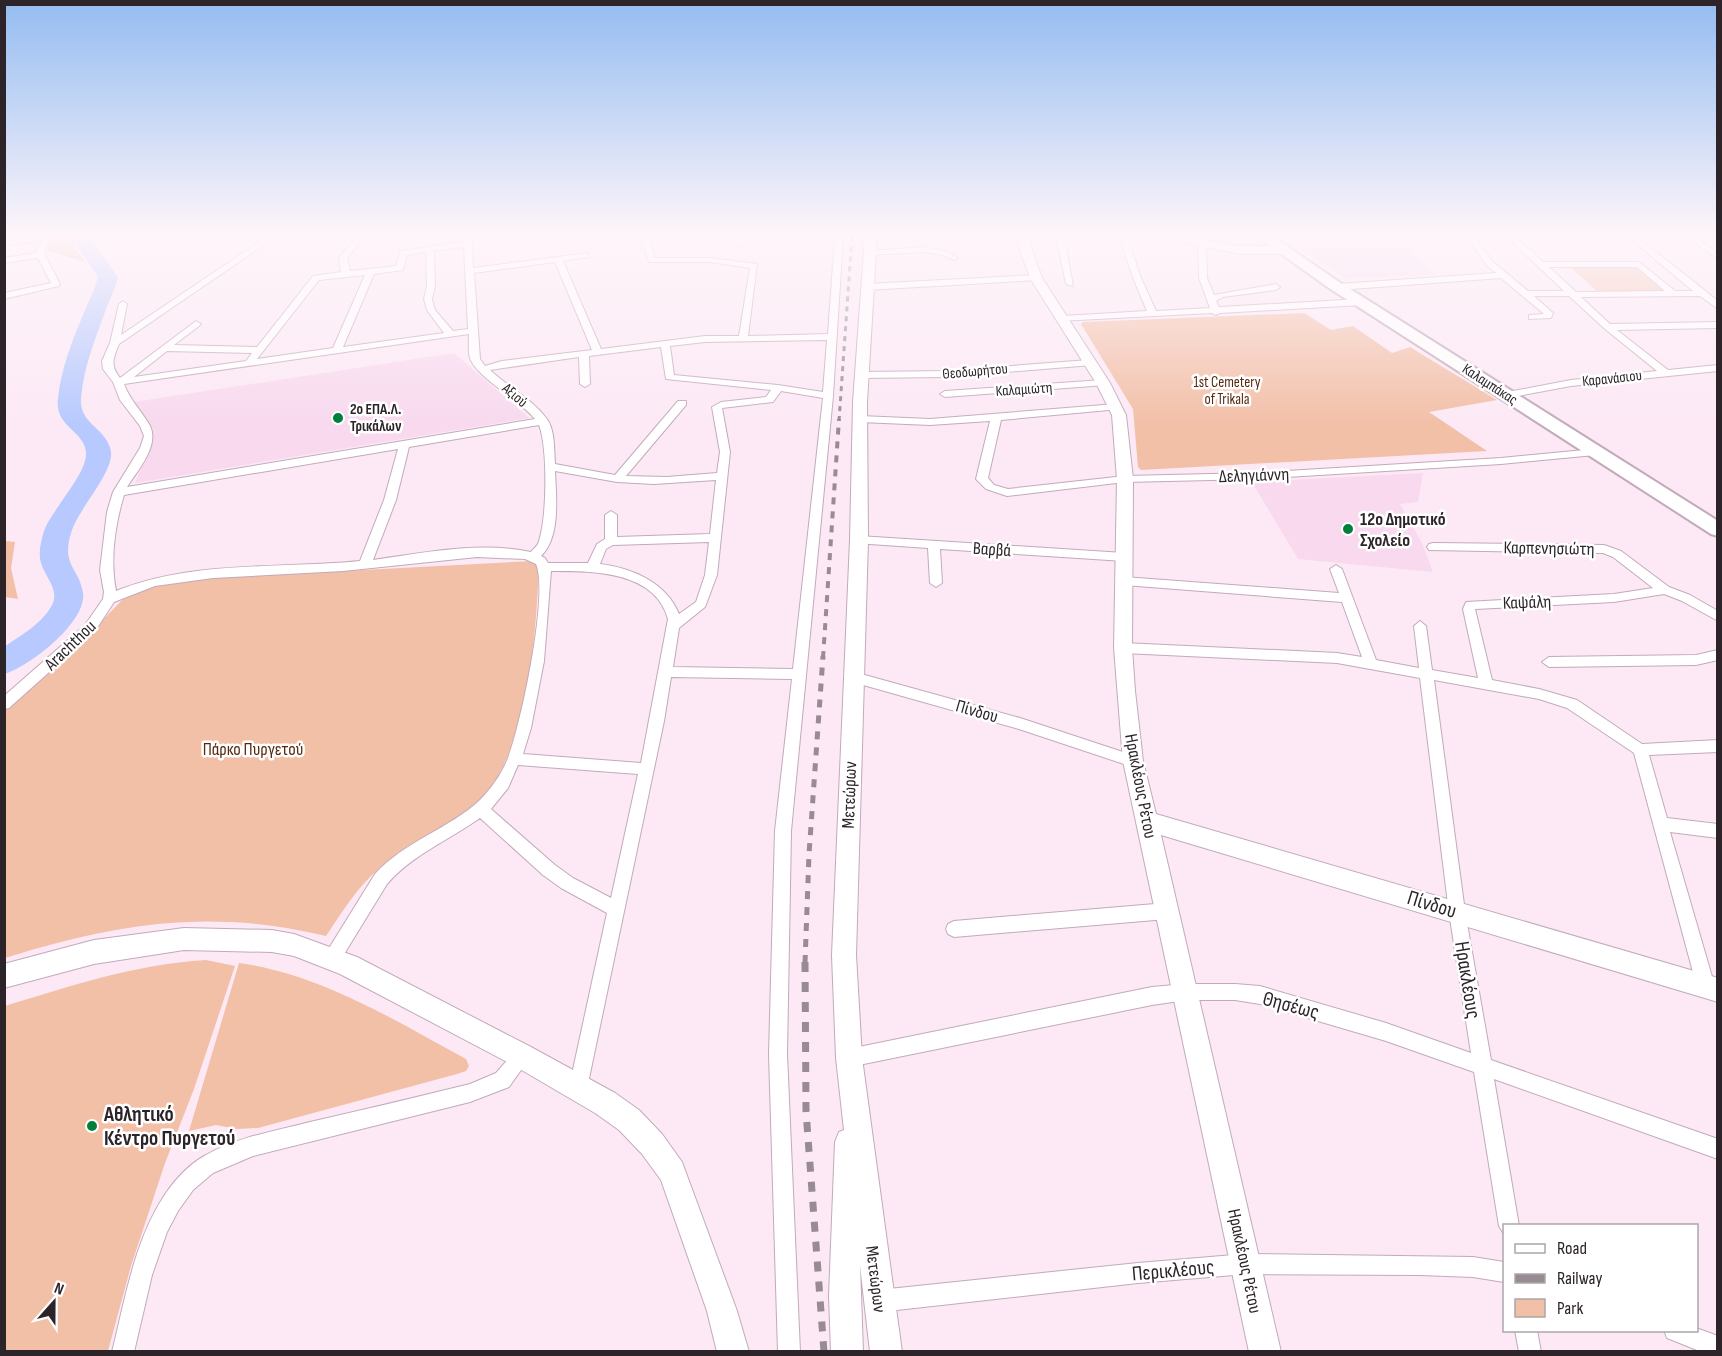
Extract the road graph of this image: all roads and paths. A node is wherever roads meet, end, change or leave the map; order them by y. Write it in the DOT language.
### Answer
graph roads {
  1 [pos="180,299"];
  2 [pos="299,299"];
  3 [pos="359,299"];
  4 [pos="428,299"];
  5 [pos="472,299"];
  6 [pos="575,299"];
  7 [pos="749,299"];
  8 [pos="834,299"];
  9 [pos="866,299"];
  10 [pos="1049,299"];
  11 [pos="1146,299"];
  12 [pos="1357,299"];
  13 [pos="1533,299"];
  14 [pos="1577,299"];
  15 [pos="1211,300"];
  16 [pos="1361,302"];
  17 [pos="123,304"];
  18 [pos="1216,312"];
  19 [pos="1153,314"];
  20 [pos="1532,317"];
  21 [pos="1062,319"];
  22 [pos="196,324"];
  23 [pos="1718,325"];
  24 [pos="1608,327"];
  25 [pos="474,331"];
  26 [pos="450,334"];
  27 [pos="743,337"];
  28 [pos="831,337"];
  29 [pos="115,344"];
  30 [pos="665,344"];
  31 [pos="165,348"];
  32 [pos="257,350"];
  33 [pos="337,351"];
  34 [pos="598,352"];
  35 [pos="584,354"];
  36 [pos="249,363"];
  37 [pos="1089,363"];
  38 [pos="1718,368"];
  39 [pos="484,369"];
  40 [pos="1665,373"];
  41 [pos="862,375"];
  42 [pos="120,381"];
  43 [pos="1102,383"];
  44 [pos="585,384"];
  45 [pos="778,388"];
  46 [pos="945,394"];
  47 [pos="1507,395"];
  48 [pos="828,396"];
  49 [pos="682,403"];
  50 [pos="1116,407"];
  51 [pos="996,418"];
  52 [pos="860,419"];
  53 [pos="543,422"];
  54 [pos="404,445"];
  55 [pos="1595,452"];
  56 [pos="549,467"];
  57 [pos="721,476"];
  58 [pos="617,478"];
  59 [pos="1125,478"];
  60 [pos="119,492"];
  61 [pos="611,515"];
  62 [pos="1718,530"];
  63 [pos="715,538"];
  64 [pos="859,540"];
  65 [pos="611,541"];
  66 [pos="934,546"];
  67 [pos="1433,547"];
  68 [pos="533,556"];
  69 [pos="1124,557"];
  70 [pos="365,564"];
  71 [pos="545,567"];
  72 [pos="592,568"];
  73 [pos="1336,569"];
  74 [pos="1124,581"];
  75 [pos="936,583"];
  76 [pos="1665,590"];
  77 [pos="1346,598"];
  78 [pos="109,599"];
  79 [pos="1718,617"];
  80 [pos="674,625"];
  81 [pos="1420,626"];
  82 [pos="1123,648"];
  83 [pos="1718,655"];
  84 [pos="1549,662"];
  85 [pos="1370,663"];
  86 [pos="666,672"];
  87 [pos="1427,673"];
  88 [pos="798,674"];
  89 [pos="854,677"];
  90 [pos="1486,684"];
  91 [pos="4,704"];
  92 [pos="1718,746"];
  93 [pos="1640,750"];
  94 [pos="514,759"];
  95 [pos="1133,760"];
  96 [pos="646,769"];
  97 [pos="481,808"];
  98 [pos="1146,821"];
  99 [pos="1662,824"];
  100 [pos="1718,831"];
  101 [pos="615,909"];
  102 [pos="1167,911"];
  103 [pos="1457,912"];
  104 [pos="954,929"];
  105 [pos="332,958"];
  106 [pos="4,976"];
  107 [pos="1712,989"];
  108 [pos="1186,992"];
  109 [pos="522,1056"];
  110 [pos="1482,1065"];
  111 [pos="850,1067"];
  112 [pos="578,1088"];
  113 [pos="1718,1149"];
  114 [pos="1509,1224"];
  115 [pos="1246,1264"];
  116 [pos="1503,1272"];
  117 [pos="879,1301"];
  118 [pos="1526,1332"];
  119 [pos="1681,1332"];
  120 [pos="1718,1347"];
  121 [pos="123,1352"];
  122 [pos="733,1352"];
  123 [pos="789,1352"];
  124 [pos="847,1352"];
  125 [pos="886,1352"];
  126 [pos="1264,1352"];
  127 [pos="1530,1352"];
  1 -- 29 [label="street"];
  2 -- 32 [label="street"];
  3 -- 33 [label="street"];
  4 -- 26 [label="street"];
  5 -- 25 [label="street, Αξιού"];
  6 -- 34 [label="street"];
  7 -- 27 [label="street"];
  8 -- 28 [label="street"];
  9 -- 41 [label="street, Μετεώρων"];
  10 -- 21 [label="street, Ηρακλέους Ρέτου"];
  11 -- 19 [label="street"];
  12 -- 16 [label="main road, Καλαμπάκας"];
  13 -- 20 [label="street"];
  14 -- 24 [label="street"];
  15 -- 18 [label="street"];
  16 -- 18 [label="street"];
  16 -- 47 [label="main road, Καλαμπάκας"];
  17 -- 29 [label="street"];
  18 -- 19 [label="street"];
  19 -- 21 [label="street"];
  21 -- 37 [label="street, Ηρακλέους Ρέτου"];
  22 -- 31 [label="street"];
  23 -- 24 [label="street"];
  24 -- 40 [label="street"];
  25 -- 26 [label="street"];
  25 -- 39 [label="street, Αξιού"];
  26 -- 33 [label="street"];
  27 -- 28 [label="street"];
  27 -- 30 [label="street"];
  28 -- 48 [label="street"];
  29 -- 42 [label="street"];
  30 -- 34 [label="street"];
  30 -- 45 [label="street"];
  31 -- 32 [label="street"];
  31 -- 42 [label="street"];
  32 -- 36 [label="street"];
  33 -- 36 [label="street"];
  34 -- 35 [label="street"];
  35 -- 39 [label="street"];
  35 -- 44 [label="street"];
  36 -- 42 [label="street"];
  37 -- 41 [label="street, Θεοδωρήτου"];
  37 -- 43 [label="street, Ηρακλέους Ρέτου"];
  38 -- 40 [label="street, Καρανάσιου"];
  39 -- 53 [label="street, Αξιού"];
  40 -- 47 [label="street, Καρανάσιου"];
  41 -- 52 [label="street, Μετεώρων"];
  42 -- 60 [label="street"];
  43 -- 46 [label="street, Καλαμιώτη"];
  43 -- 50 [label="street, Ηρακλέους Ρέτου"];
  45 -- 48 [label="street"];
  45 -- 57 [label="street"];
  47 -- 55 [label="main road, Καλαμπάκας"];
  48 -- 88 [label="street"];
  49 -- 58 [label="street"];
  50 -- 51 [label="street"];
  50 -- 59 [label="street, Ηρακλέους Ρέτου"];
  51 -- 52 [label="street"];
  51 -- 59 [label="street, Δεληγιάννη"];
  52 -- 64 [label="street, Μετεώρων"];
  53 -- 54 [label="street"];
  53 -- 56 [label="street, Αξιού"];
  54 -- 60 [label="street"];
  54 -- 70 [label="street"];
  55 -- 59 [label="street, Δεληγιάννη"];
  55 -- 62 [label="main road, Καλαμπάκας"];
  56 -- 58 [label="street"];
  56 -- 68 [label="street, Αξιού"];
  57 -- 58 [label="street"];
  57 -- 63 [label="street"];
  59 -- 69 [label="street, Ηρακλέους Ρέτου"];
  60 -- 78 [label="street"];
  61 -- 65 [label="street"];
  63 -- 65 [label="street"];
  63 -- 80 [label="street"];
  64 -- 66 [label="street, Βαρβά"];
  64 -- 89 [label="street, Μετεώρων"];
  65 -- 72 [label="street"];
  66 -- 69 [label="street, Βαρβά"];
  66 -- 75 [label="street"];
  67 -- 76 [label="street, Καρπενησιώτη"];
  68 -- 70 [label="street"];
  68 -- 71 [label="street"];
  69 -- 74 [label="street, Ηρακλέους Ρέτου"];
  70 -- 78 [label="street"];
  71 -- 72 [label="street"];
  71 -- 94 [label="street"];
  72 -- 80 [label="street"];
  73 -- 77 [label="street"];
  74 -- 77 [label="street"];
  74 -- 82 [label="street, Ηρακλέους Ρέτου"];
  76 -- 79 [label="street, Καρπενησιώτη"];
  76 -- 90 [label="street, Καψάλη"];
  77 -- 85 [label="street"];
  78 -- 91 [label="street, Arachthou"];
  80 -- 86 [label="street"];
  81 -- 87 [label="street, Ηρακλέους"];
  82 -- 85 [label="street"];
  82 -- 95 [label="street, Ηρακλέους Ρέτου"];
  83 -- 84 [label="street"];
  85 -- 87 [label="street"];
  86 -- 88 [label="street"];
  86 -- 96 [label="street"];
  87 -- 90 [label="street"];
  87 -- 103 [label="street, Ηρακλέους"];
  88 -- 123 [label="street"];
  89 -- 95 [label="street, Πίνδου"];
  89 -- 111 [label="street, Μετεώρων"];
  90 -- 93 [label="street"];
  92 -- 93 [label="street"];
  93 -- 99 [label="street"];
  94 -- 96 [label="street"];
  94 -- 97 [label="street"];
  95 -- 98 [label="street, Ηρακλέους Ρέτου"];
  96 -- 101 [label="street"];
  97 -- 101 [label="street"];
  97 -- 105 [label="street"];
  98 -- 102 [label="street, Ηρακλέους Ρέτου"];
  98 -- 103 [label="street, Πίνδου"];
  99 -- 100 [label="street"];
  99 -- 107 [label="street"];
  101 -- 112 [label="street"];
  102 -- 104 [label="street"];
  102 -- 108 [label="street, Ηρακλέους Ρέτου"];
  103 -- 107 [label="street, Πίνδου"];
  103 -- 110 [label="street, Ηρακλέους"];
  105 -- 106 [label="street"];
  105 -- 109 [label="street"];
  108 -- 110 [label="street, Θησέως"];
  108 -- 111 [label="street, Θησέως"];
  108 -- 115 [label="street, Ηρακλέους Ρέτου"];
  109 -- 112 [label="street"];
  109 -- 121 [label="street"];
  110 -- 113 [label="street, Θησέως"];
  110 -- 114 [label="street, Ηρακλέους"];
  111 -- 117 [label="street, Μετεώρων"];
  111 -- 124 [label="street"];
  112 -- 122 [label="street"];
  115 -- 116 [label="street, Περικλέους"];
  115 -- 117 [label="street, Περικλέους"];
  115 -- 126 [label="street, Ηρακλέους Ρέτου"];
  117 -- 125 [label="street, Μετεώρων"];
  118 -- 127 [label="street"];
  119 -- 120 [label="street"];
}
